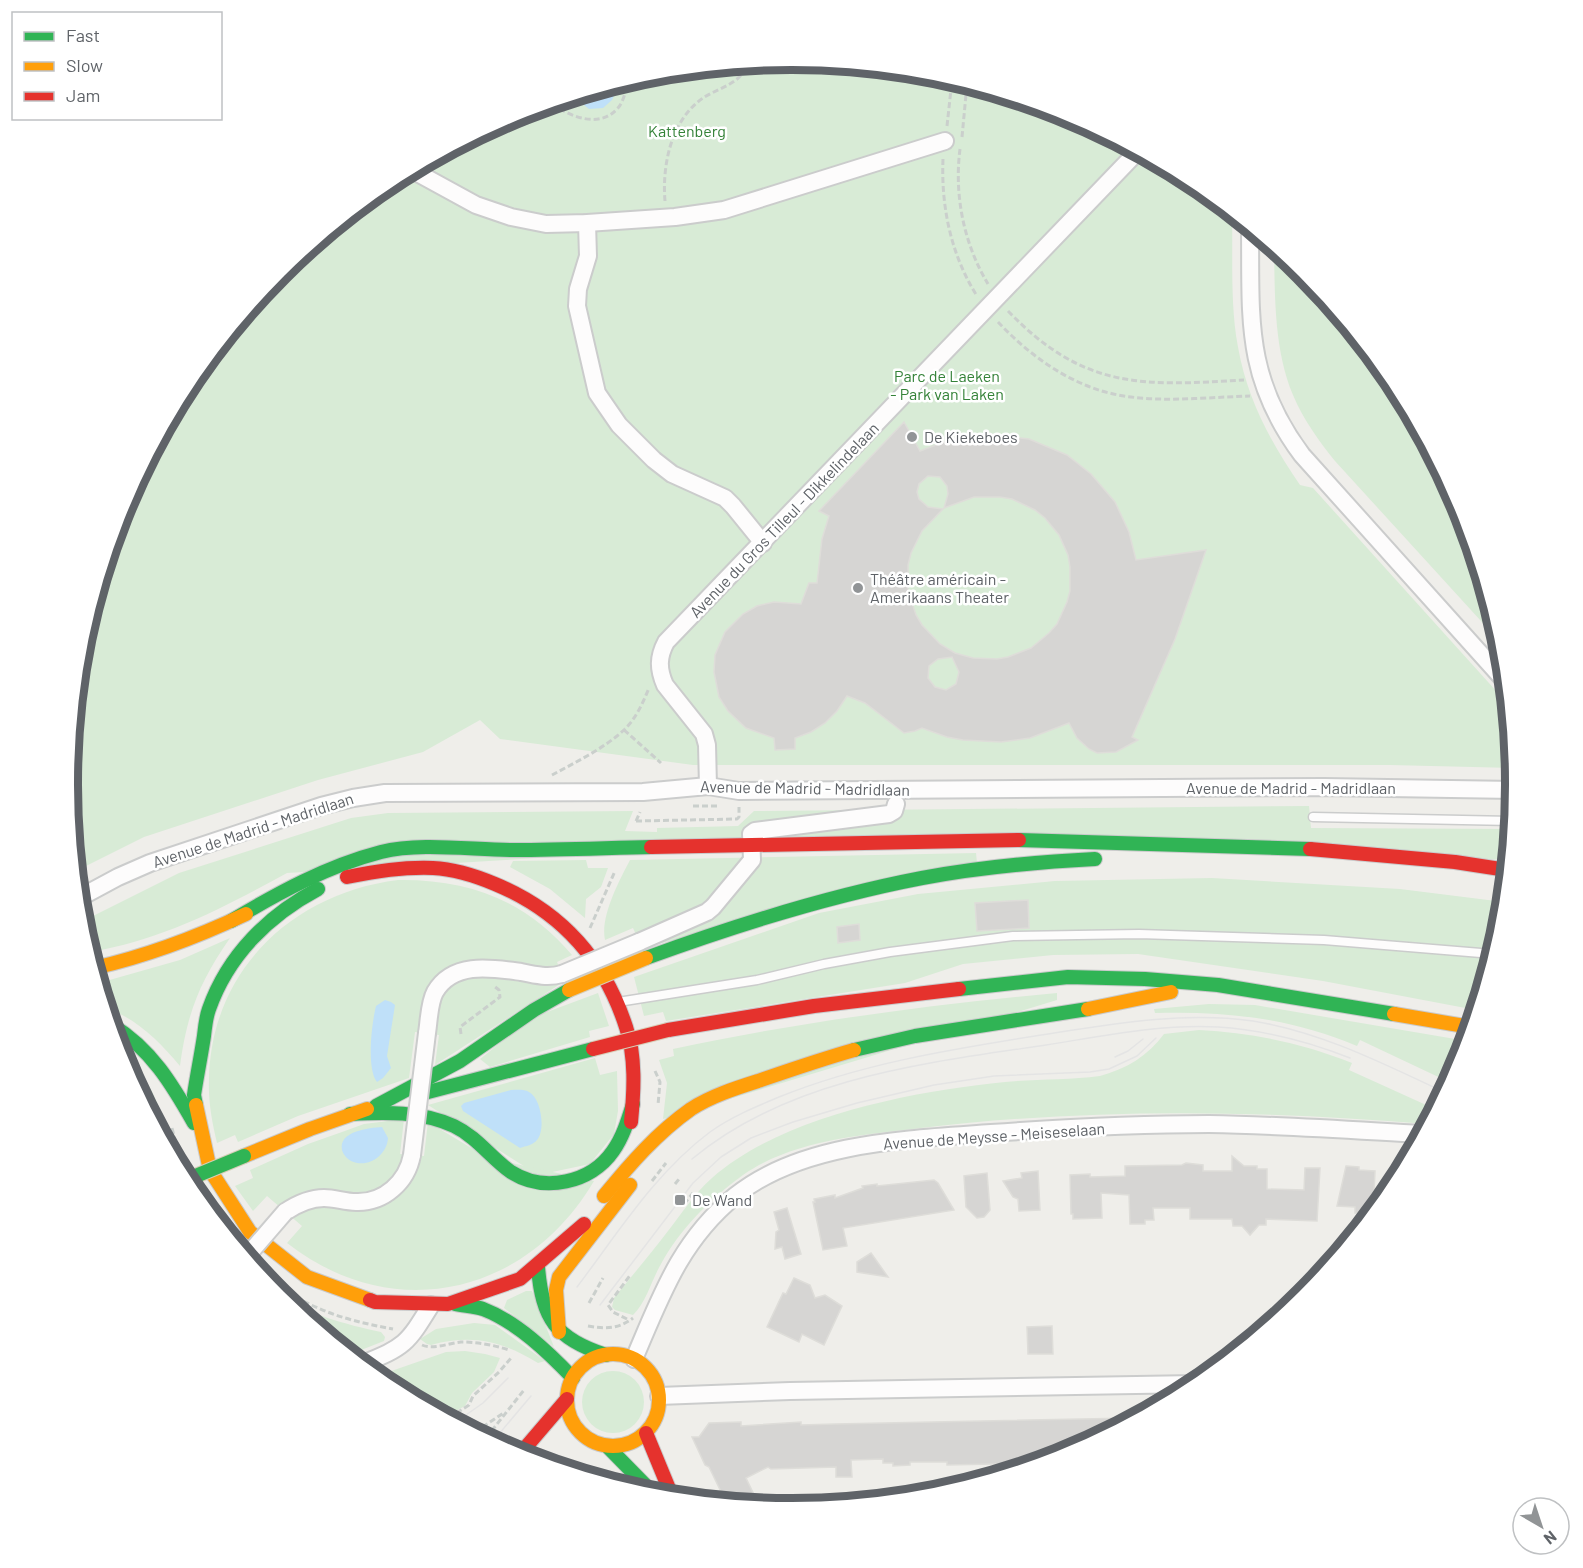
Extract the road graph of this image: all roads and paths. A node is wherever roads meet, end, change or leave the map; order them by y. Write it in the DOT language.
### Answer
graph roads {
  1 [pos="743,72"];
  2 [pos="951,89"];
  3 [pos="626,90"];
  4 [pos="966,93"];
  5 [pos="559,109"];
  6 [pos="945,141"];
  7 [pos="1132,157"];
  8 [pos="421,175"];
  9 [pos="666,217"];
  10 [pos="587,224"];
  11 [pos="1250,238"];
  12 [pos="992,304"];
  13 [pos="1264,387"];
  14 [pos="763,543"];
  15 [pos="659,668"];
  16 [pos="1495,670"];
  17 [pos="624,730"];
  18 [pos="661,763"];
  19 [pos="549,777"];
  20 [pos="708,786"];
  21 [pos="1505,790"];
  22 [pos="896,804"];
  23 [pos="739,805"];
  24 [pos="1313,818"];
  25 [pos="636,821"];
  26 [pos="1503,821"];
  27 [pos="752,845"];
  28 [pos="514,850"];
  29 [pos="1138,857"];
  30 [pos="1106,858"];
  31 [pos="437,867"];
  32 [pos="616,869"];
  33 [pos="1500,870"];
  34 [pos="1500,871"];
  35 [pos="335,881"];
  36 [pos="87,894"];
  37 [pos="231,921"];
  38 [pos="590,929"];
  39 [pos="1484,953"];
  40 [pos="101,966"];
  41 [pos="1218,985"];
  42 [pos="494,986"];
  43 [pos="618,1002"];
  44 [pos="1462,1026"];
  45 [pos="123,1031"];
  46 [pos="464,1035"];
  47 [pos="782,1073"];
  48 [pos="633,1104"];
  49 [pos="376,1106"];
  50 [pos="350,1114"];
  51 [pos="171,1121"];
  52 [pos="199,1132"];
  53 [pos="1413,1134"];
  54 [pos="177,1146"];
  55 [pos="196,1176"];
  56 [pos="680,1179"];
  57 [pos="675,1184"];
  58 [pos="693,1193"];
  59 [pos="604,1196"];
  60 [pos="684,1204"];
  61 [pos="252,1250"];
  62 [pos="538,1267"];
  63 [pos="631,1274"];
  64 [pos="603,1278"];
  65 [pos="297,1298"];
  66 [pos="448,1303"];
  67 [pos="590,1303"];
  68 [pos="431,1305"];
  69 [pos="627,1319"];
  70 [pos="400,1330"];
  71 [pos="559,1332"];
  72 [pos="606,1355"];
  73 [pos="511,1358"];
  74 [pos="634,1359"];
  75 [pos="372,1360"];
  76 [pos="573,1378"];
  77 [pos="1176,1384"];
  78 [pos="524,1390"];
  79 [pos="659,1396"];
  80 [pos="567,1399"];
  81 [pos="509,1410"];
  82 [pos="456,1413"];
  83 [pos="483,1427"];
  84 [pos="492,1431"];
  85 [pos="646,1433"];
  86 [pos="607,1446"];
  87 [pos="527,1447"];
  88 [pos="642,1481"];
  89 [pos="668,1486"];
  1 -- 9 [label="path"];
  2 -- 6 [label="path"];
  3 -- 5 [label="path"];
  4 -- 12 [label="path"];
  6 -- 9 [label="street"];
  6 -- 12 [label="path"];
  7 -- 12 [label="street, Avenue du Gros Tilleul - Dikkelindelaan"];
  8 -- 10 [label="street"];
  9 -- 10 [label="street"];
  10 -- 14 [label="street"];
  11 -- 13 [label="street"];
  12 -- 13 [label="path"];
  12 -- 13 [label="path"];
  12 -- 14 [label="street, Avenue du Gros Tilleul - Dikkelindelaan"];
  13 -- 16 [label="street"];
  14 -- 15 [label="street, Avenue du Gros Tilleul - Dikkelindelaan"];
  15 -- 17 [label="path"];
  15 -- 20 [label="street"];
  17 -- 18 [label="path"];
  17 -- 19 [label="path"];
  20 -- 21 [label="street, Avenue de Madrid - Madridlaan"];
  20 -- 36 [label="street, Avenue de Madrid - Madridlaan"];
  22 -- 27 [label="street"];
  23 -- 25 [label="path"];
  24 -- 26 [label="lane"];
  27 -- 28 [label="main road"];
  27 -- 33 [label="main road"];
  27 -- 61 [label="street, bridge"];
  28 -- 31 [label="main road"];
  28 -- 37 [label="main road"];
  29 -- 34 [label="main road"];
  30 -- 49 [label="main road, bridge"];
  31 -- 35 [label="main road"];
  31 -- 43 [label="main road"];
  32 -- 38 [label="path"];
  35 -- 37 [label="main road"];
  35 -- 52 [label="main road"];
  37 -- 40 [label="main road"];
  39 -- 43 [label="lane"];
  41 -- 44 [label="main road"];
  41 -- 47 [label="main road"];
  41 -- 49 [label="main road, bridge"];
  42 -- 46 [label="path"];
  43 -- 48 [label="main road"];
  45 -- 52 [label="main road"];
  47 -- 59 [label="main road"];
  47 -- 71 [label="main road"];
  48 -- 50 [label="main road"];
  48 -- 59 [label="main road"];
  49 -- 50 [label="main road"];
  50 -- 55 [label="main road, bridge"];
  51 -- 54 [label="path"];
  52 -- 68 [label="main road"];
  53 -- 74 [label="street, Avenue de Meysse - Meiseselaan"];
  56 -- 57 [label="path"];
  58 -- 60 [label="path"];
  59 -- 62 [label="main road"];
  62 -- 66 [label="main road"];
  62 -- 71 [label="main road"];
  63 -- 69 [label="path"];
  64 -- 67 [label="path"];
  65 -- 70 [label="path"];
  66 -- 68 [label="main road"];
  66 -- 76 [label="main road"];
  68 -- 75 [label="street"];
  71 -- 72 [label="main road"];
  72 -- 74 [label="main road"];
  72 -- 76 [label="main road"];
  73 -- 82 [label="path"];
  74 -- 79 [label="main road"];
  76 -- 80 [label="main road"];
  77 -- 79 [label="street"];
  78 -- 81 [label="path"];
  79 -- 85 [label="main road"];
  80 -- 86 [label="main road"];
  80 -- 87 [label="main road"];
  81 -- 83 [label="path"];
  81 -- 84 [label="path"];
  85 -- 86 [label="main road"];
  85 -- 89 [label="main road"];
  86 -- 88 [label="main road"];
}
